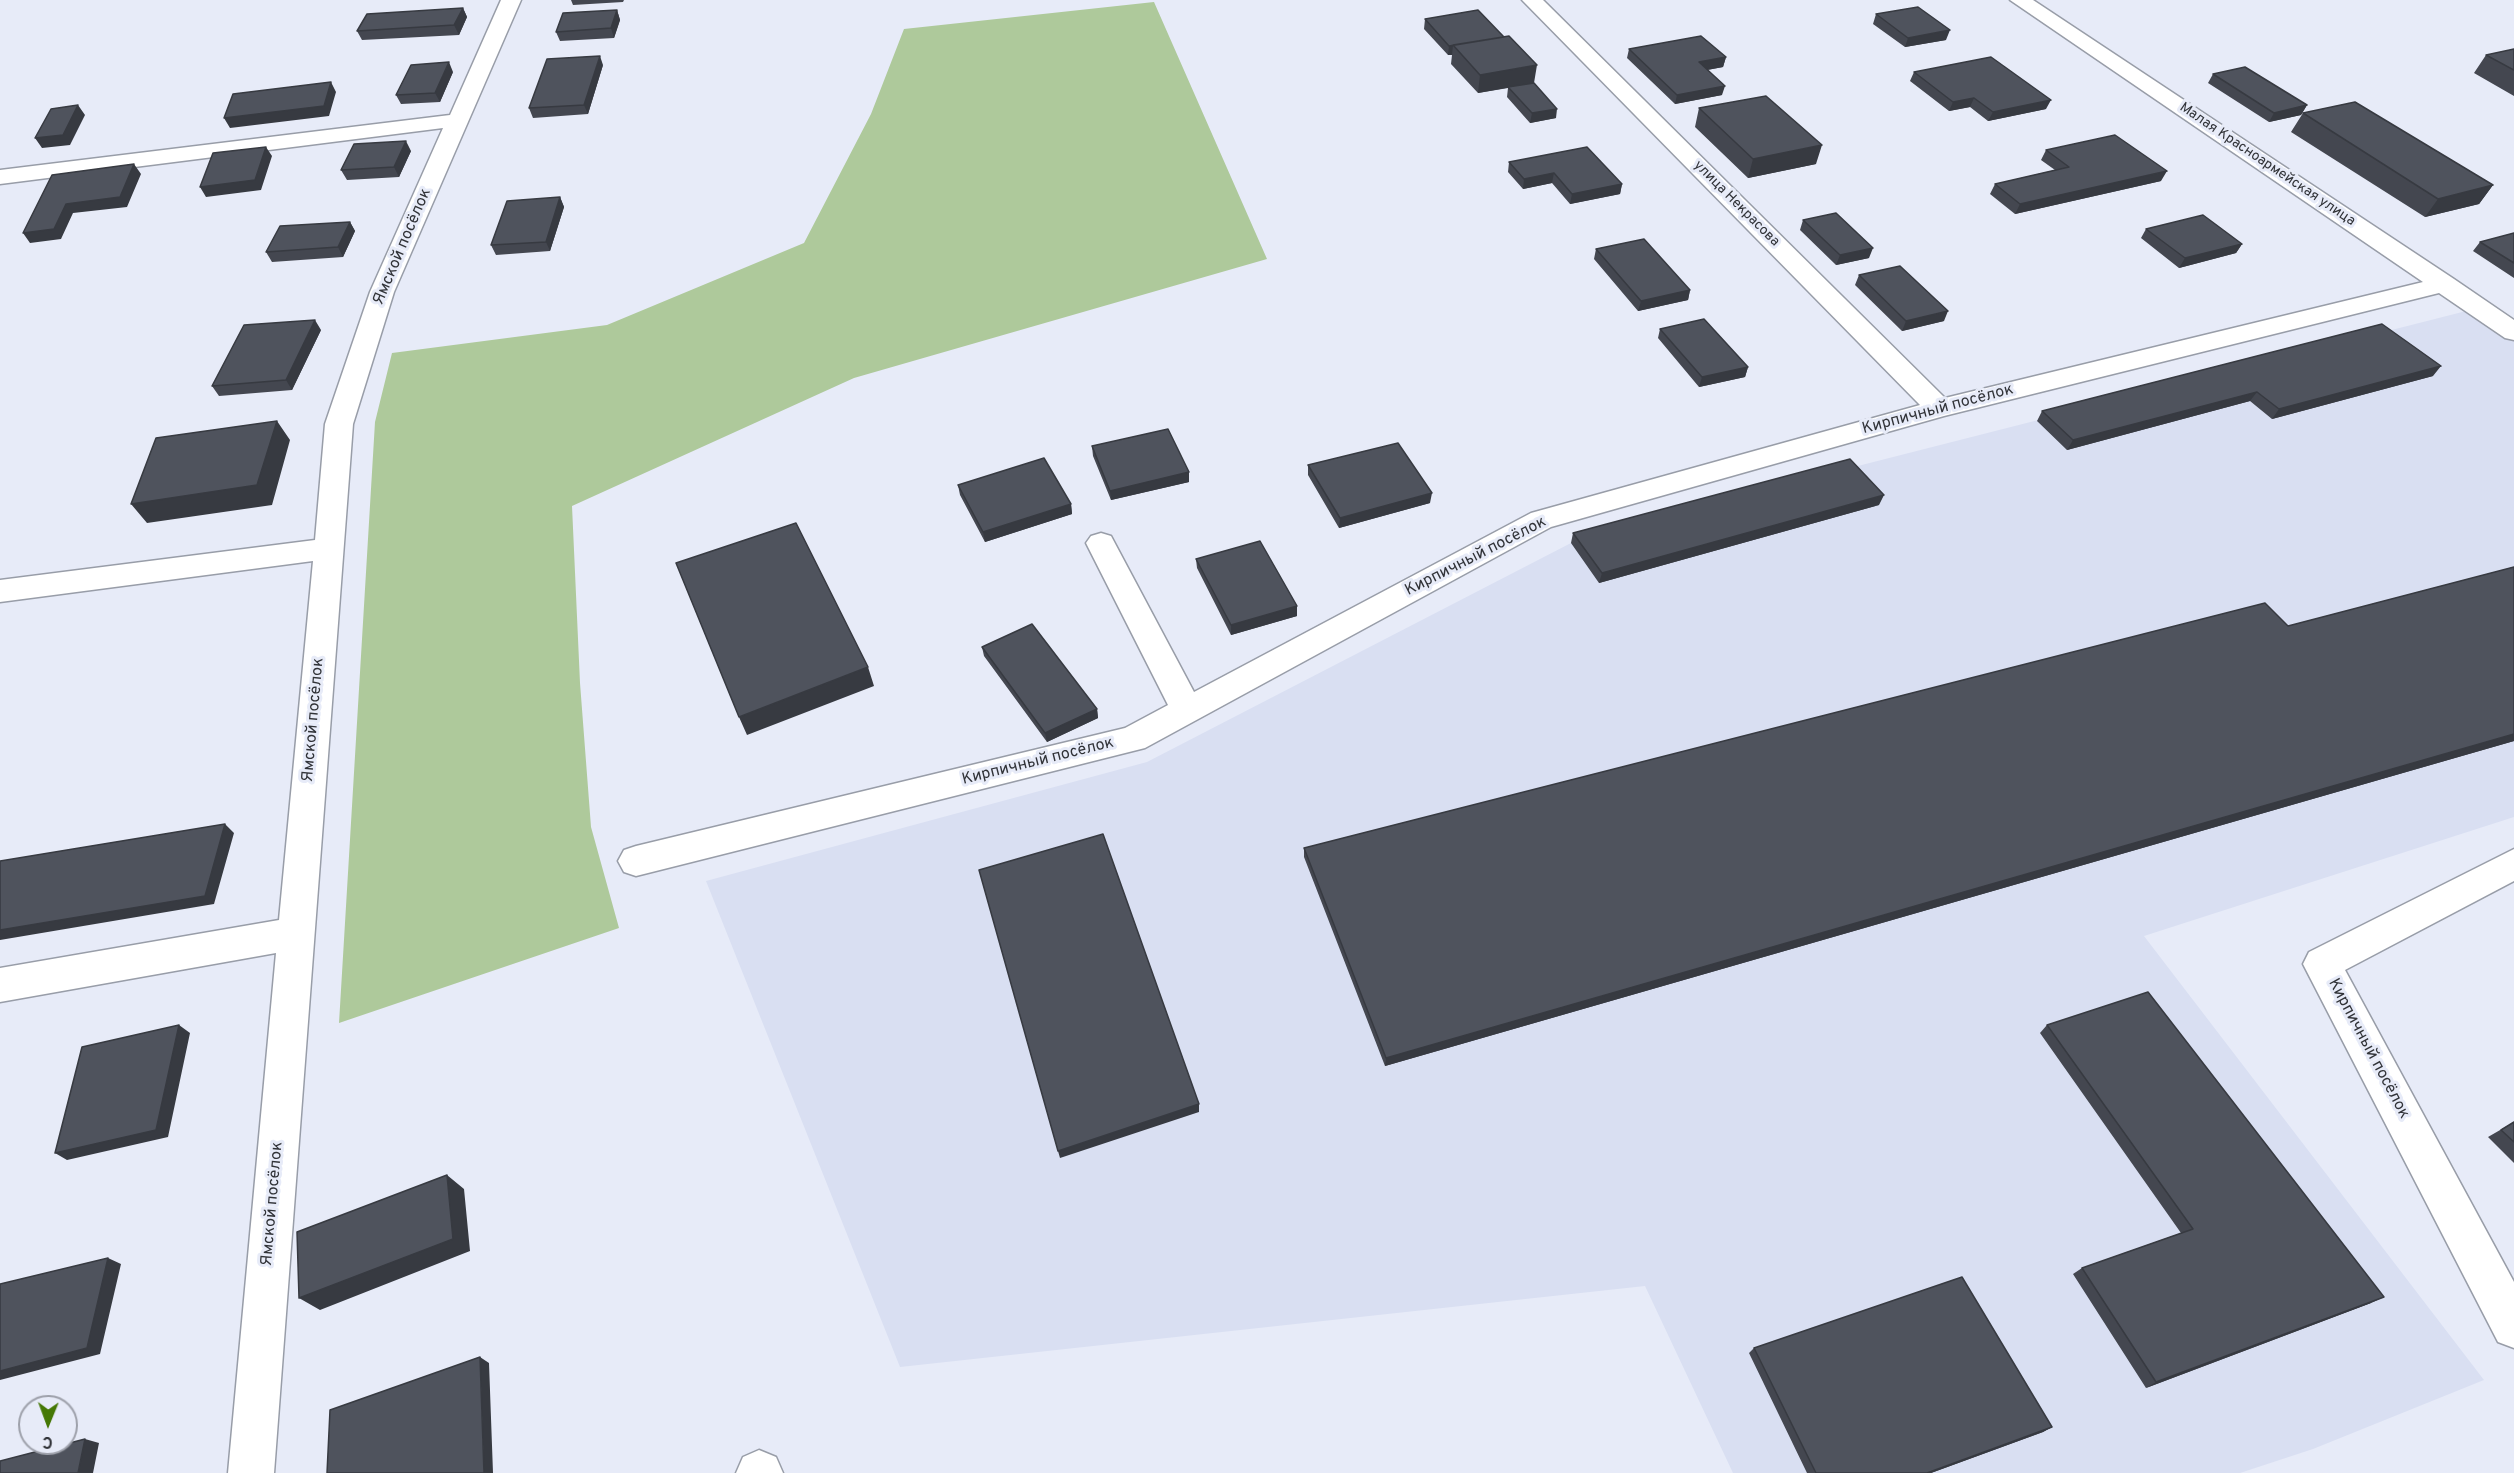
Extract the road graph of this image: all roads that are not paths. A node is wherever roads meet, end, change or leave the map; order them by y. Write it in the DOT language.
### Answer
graph roads {
  1 [pos="511,0"];
  2 [pos="1532,0"];
  3 [pos="2020,0"];
  4 [pos="458,120"];
  5 [pos="0,177"];
  6 [pos="2445,284"];
  7 [pos="2514,332"];
  8 [pos="1940,408"];
  9 [pos="1101,543"];
  10 [pos="328,549"];
  11 [pos="0,591"];
  12 [pos="1186,710"];
  13 [pos="636,861"];
  14 [pos="2514,864"];
  15 [pos="296,933"];
  16 [pos="0,985"];
  17 [pos="2514,1326"];
  18 [pos="251,1473"];
  1 -- 4 [label="street, Ямской посёлок"];
  2 -- 8 [label="street, улица Некрасова"];
  3 -- 6 [label="street, Малая Красноармейская улица"];
  4 -- 5 [label="street"];
  4 -- 10 [label="street, Ямской посёлок"];
  6 -- 7 [label="street, Малая Красноармейская улица"];
  6 -- 8 [label="street, Кирпичный посёлок"];
  8 -- 12 [label="street, Кирпичный посёлок"];
  9 -- 12 [label="street"];
  10 -- 11 [label="street"];
  10 -- 15 [label="street, Ямской посёлок"];
  12 -- 13 [label="street, Кирпичный посёлок"];
  14 -- 17 [label="street, Кирпичный посёлок"];
  15 -- 16 [label="street"];
  15 -- 18 [label="street, Ямской посёлок"];
}
